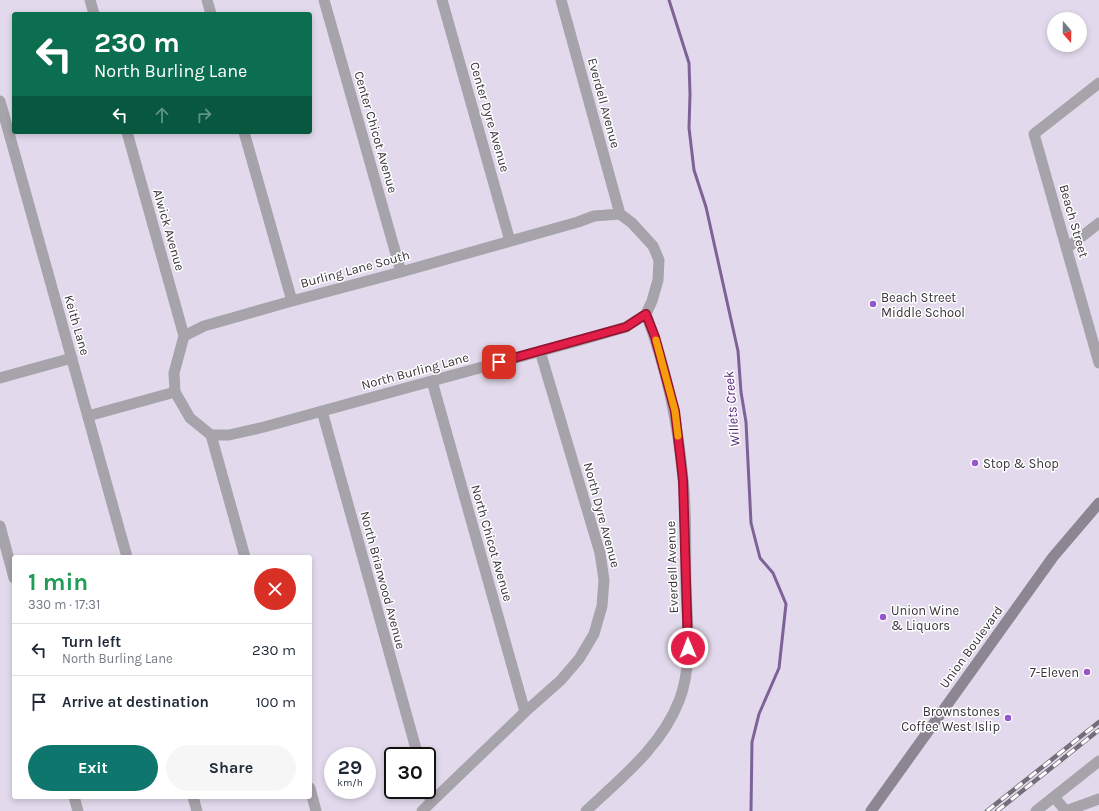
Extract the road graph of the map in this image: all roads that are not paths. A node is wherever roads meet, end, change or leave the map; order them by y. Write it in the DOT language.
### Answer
graph roads {
  1 [pos="90,0"];
  2 [pos="207,0"];
  3 [pos="324,0"];
  4 [pos="442,0"];
  5 [pos="561,0"];
  6 [pos="93,12"];
  7 [pos="210,12"];
  8 [pos="1099,83"];
  9 [pos="0,101"];
  10 [pos="128,134"];
  11 [pos="245,134"];
  12 [pos="620,214"];
  13 [pos="1099,223"];
  14 [pos="510,241"];
  15 [pos="1067,248"];
  16 [pos="401,272"];
  17 [pos="292,301"];
  18 [pos="646,314"];
  19 [pos="184,336"];
  20 [pos="540,351"];
  21 [pos="72,358"];
  22 [pos="1099,362"];
  23 [pos="0,378"];
  24 [pos="432,382"];
  25 [pos="175,392"];
  26 [pos="322,411"];
  27 [pos="88,416"];
  28 [pos="210,435"];
  29 [pos="1099,503"];
  30 [pos="0,526"];
  31 [pos="126,555"];
  32 [pos="244,555"];
  33 [pos="12,571"];
  34 [pos="525,712"];
  35 [pos="415,747"];
  36 [pos="1099,761"];
  37 [pos="312,796"];
  38 [pos="1054,797"];
  39 [pos="75,799"];
  40 [pos="194,799"];
  41 [pos="430,799"];
  42 [pos="1099,799"];
  43 [pos="431,802"];
  44 [pos="78,811"];
  45 [pos="197,811"];
  46 [pos="316,811"];
  47 [pos="422,811"];
  48 [pos="586,811"];
  49 [pos="871,811"];
  50 [pos="1036,811"];
  1 -- 6 [label="street"];
  2 -- 7 [label="street"];
  3 -- 16 [label="street, Center Chicot Avenue"];
  4 -- 14 [label="street, Center Dyre Avenue"];
  5 -- 12 [label="street, Everdell Avenue"];
  8 -- 15 [label="street, Beach Street"];
  9 -- 21 [label="street, Keith Lane"];
  10 -- 19 [label="street, Alwick Avenue"];
  11 -- 17 [label="street"];
  12 -- 14 [label="street, Burling Lane South"];
  12 -- 18 [label="street"];
  13 -- 15 [label="street"];
  14 -- 16 [label="street, Burling Lane South"];
  15 -- 22 [label="street, Beach Street"];
  16 -- 17 [label="street, Burling Lane South"];
  17 -- 19 [label="street, Burling Lane South"];
  18 -- 20 [label="street, North Burling Lane"];
  18 -- 48 [label="street, Everdell Avenue"];
  19 -- 25 [label="street"];
  20 -- 24 [label="street, North Burling Lane"];
  20 -- 34 [label="street, North Dyre Avenue"];
  21 -- 23 [label="street"];
  21 -- 27 [label="street, Keith Lane"];
  24 -- 26 [label="street, North Burling Lane"];
  24 -- 34 [label="street, North Chicot Avenue"];
  25 -- 27 [label="street"];
  25 -- 28 [label="street"];
  26 -- 28 [label="street, North Burling Lane"];
  26 -- 35 [label="street, North Briarwood Avenue"];
  27 -- 31 [label="street, Keith Lane"];
  28 -- 32 [label="street"];
  29 -- 49 [label="main road, Union Boulevard"];
  30 -- 33 [label="street"];
  34 -- 43 [label="street, North Dyre Avenue"];
  36 -- 38 [label="street"];
  37 -- 46 [label="street"];
  38 -- 42 [label="street"];
  38 -- 50 [label="street"];
  39 -- 44 [label="street"];
  40 -- 45 [label="street"];
  41 -- 43 [label="street"];
  43 -- 47 [label="street, North Dyre Avenue"];
}
